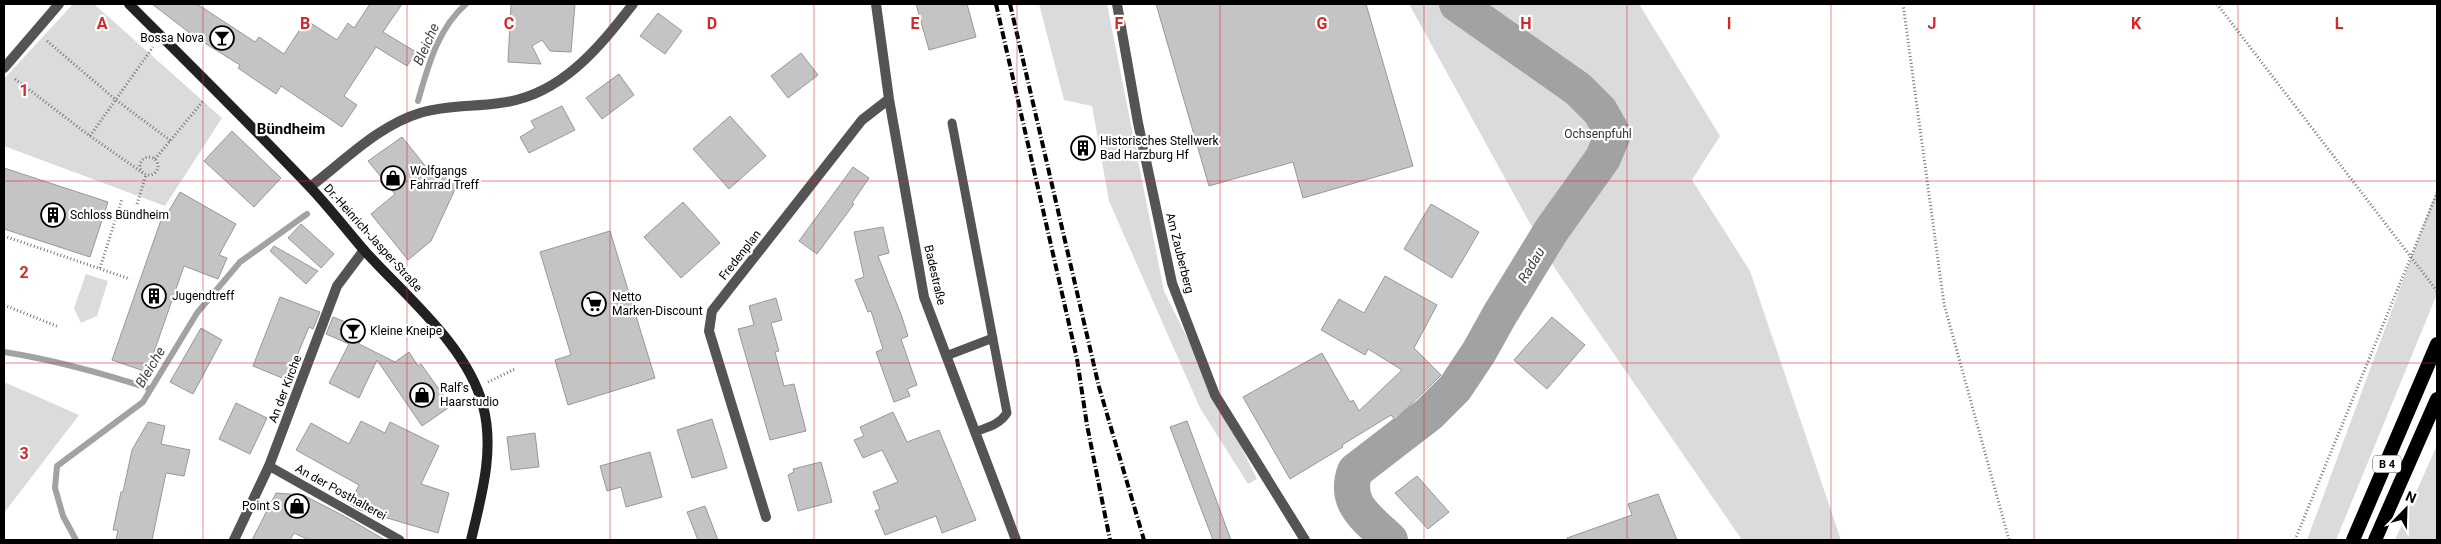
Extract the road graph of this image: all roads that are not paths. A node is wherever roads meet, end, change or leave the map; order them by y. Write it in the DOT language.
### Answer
graph roads {
  1 [pos="59,4"];
  2 [pos="129,4"];
  3 [pos="633,4"];
  4 [pos="876,4"];
  5 [pos="1116,4"];
  6 [pos="4,68"];
  7 [pos="889,98"];
  8 [pos="952,124"];
  9 [pos="310,187"];
  10 [pos="364,250"];
  11 [pos="993,338"];
  12 [pos="2437,344"];
  13 [pos="946,356"];
  14 [pos="2437,399"];
  15 [pos="975,432"];
  16 [pos="269,466"];
  17 [pos="766,517"];
  18 [pos="234,540"];
  19 [pos="400,540"];
  20 [pos="471,540"];
  21 [pos="1016,540"];
  22 [pos="1305,540"];
  23 [pos="2353,540"];
  24 [pos="2375,540"];
  1 -- 6 [label="street"];
  2 -- 9 [label="main road, Dr.-Heinrich-Jasper-Straße"];
  3 -- 9 [label="street"];
  4 -- 7 [label="street, Badestraße"];
  5 -- 22 [label="street, Am Zauberberg"];
  7 -- 13 [label="street, Badestraße"];
  7 -- 17 [label="street, Fredenplan"];
  8 -- 11 [label="lane"];
  9 -- 10 [label="main road, Dr.-Heinrich-Jasper-Straße"];
  10 -- 16 [label="street, An der Kirche"];
  10 -- 20 [label="main road, Dr.-Heinrich-Jasper-Straße"];
  11 -- 13 [label="lane"];
  11 -- 15 [label="lane"];
  12 -- 23 [label="highway, B 4"];
  13 -- 15 [label="street, Badestraße"];
  14 -- 24 [label="highway, B 4"];
  15 -- 21 [label="street, Badestraße"];
  16 -- 18 [label="street, An der Kirche"];
  16 -- 19 [label="lane, An der Posthalterei"];
}
